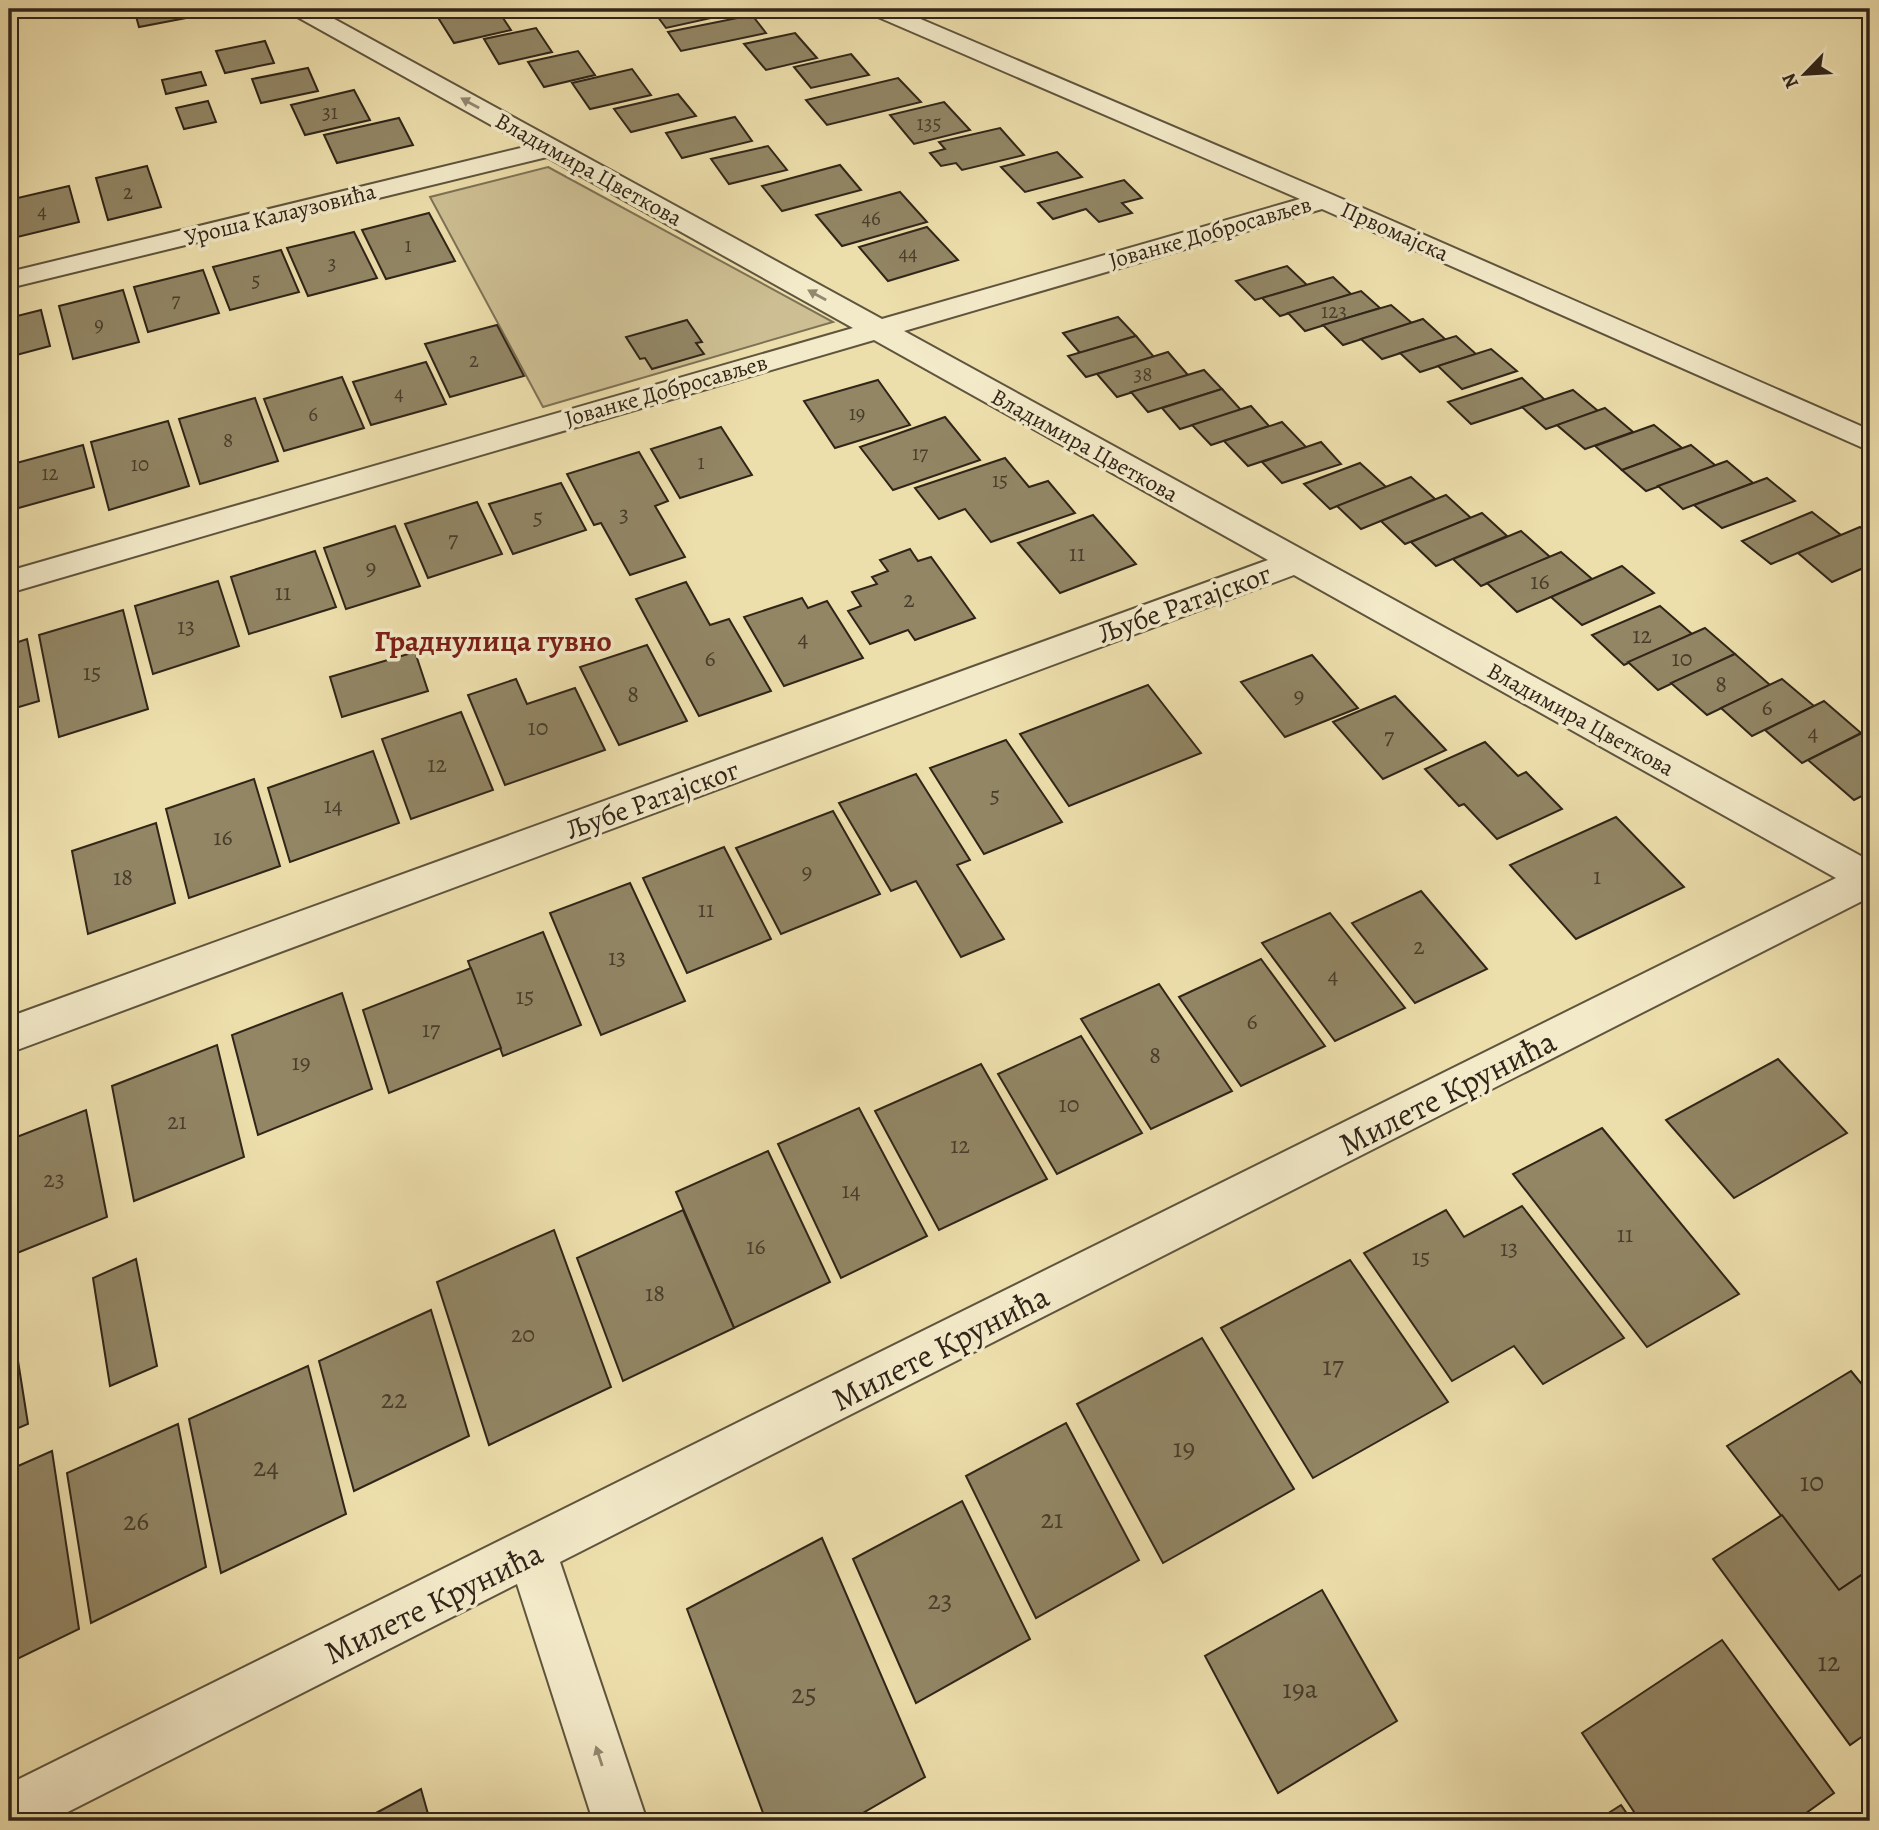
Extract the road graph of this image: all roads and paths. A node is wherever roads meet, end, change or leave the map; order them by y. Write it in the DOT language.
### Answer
graph roads {
  1 [pos="300,9"];
  2 [pos="879,9"];
  3 [pos="552,148"];
  4 [pos="1324,200"];
  5 [pos="9,280"];
  6 [pos="876,328"];
  7 [pos="1870,441"];
  8 [pos="1295,562"];
  9 [pos="9,582"];
  10 [pos="1870,879"];
  11 [pos="9,1035"];
  12 [pos="532,1552"];
  13 [pos="9,1813"];
  14 [pos="620,1821"];
  3 -- 1 [label="street, Владимира Цветкова, one-way"];
  2 -- 4 [label="street, Првомајска"];
  3 -- 5 [label="street, Уроша Калаузовића"];
  6 -- 3 [label="street, Владимира Цветкова, one-way"];
  4 -- 6 [label="street, Јованке Добросављев"];
  4 -- 7 [label="street, Првомајска"];
  6 -- 8 [label="street, Владимира Цветкова"];
  6 -- 9 [label="street, Јованке Добросављев"];
  8 -- 10 [label="street, Владимира Цветкова"];
  8 -- 11 [label="street, Љубе Ратајског"];
  10 -- 12 [label="street, Милете Крунића"];
  12 -- 13 [label="street, Милете Крунића"];
  14 -- 12 [label="street, one-way"];
}
